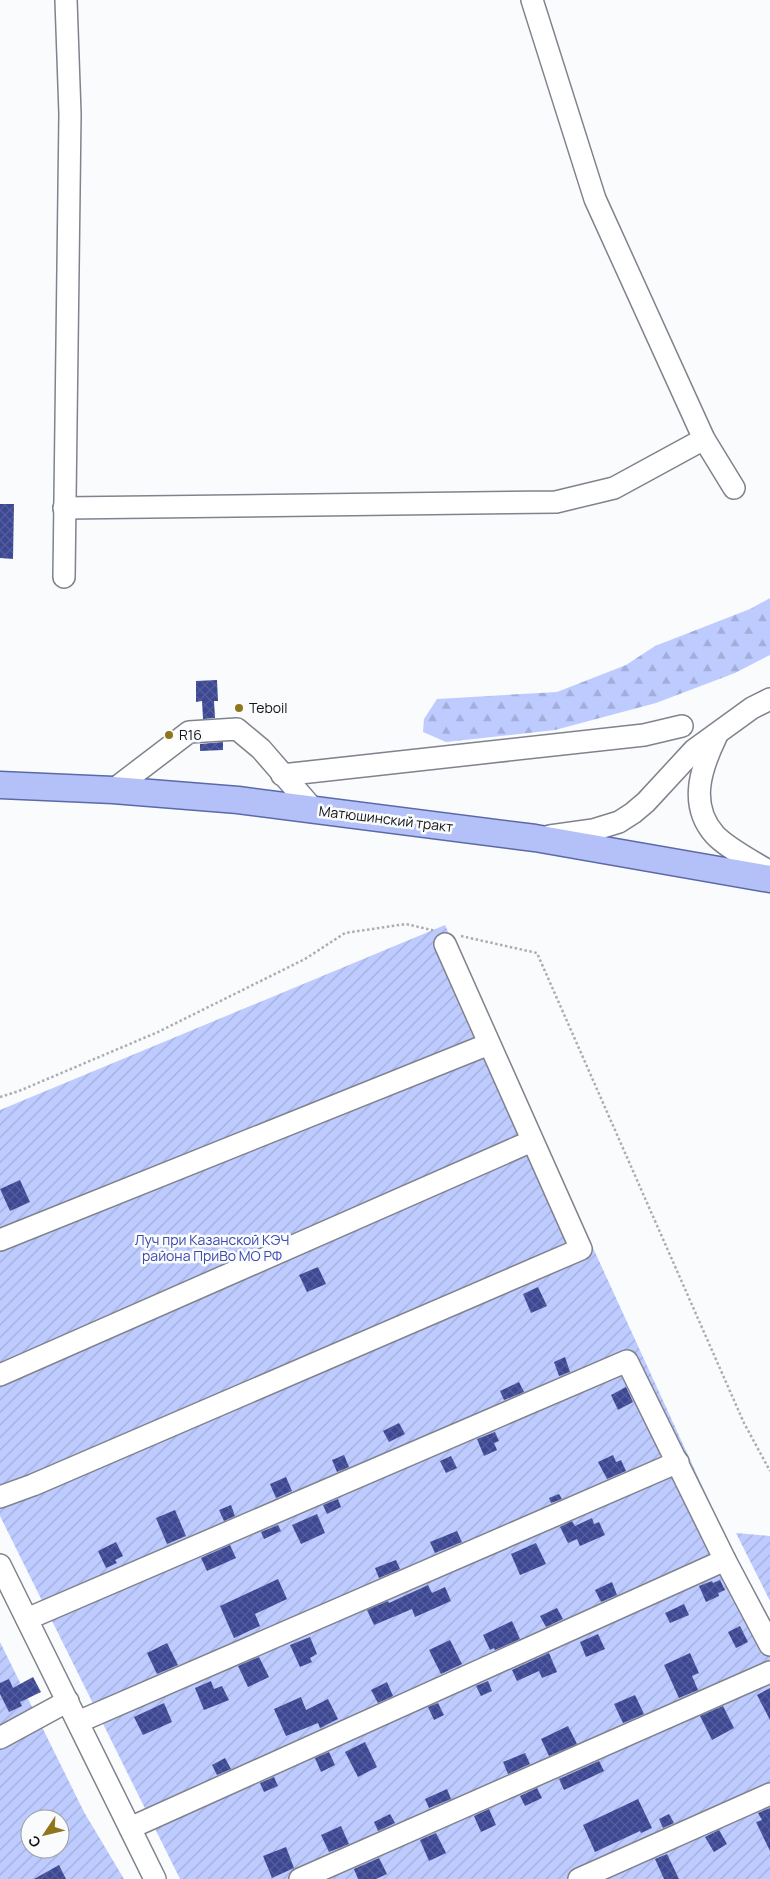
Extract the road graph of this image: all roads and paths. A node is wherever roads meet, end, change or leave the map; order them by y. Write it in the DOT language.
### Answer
graph roads {
  1 [pos="66,0"];
  2 [pos="532,0"];
  3 [pos="704,439"];
  4 [pos="734,488"];
  5 [pos="64,508"];
  6 [pos="64,577"];
  7 [pos="770,699"];
  8 [pos="682,726"];
  9 [pos="717,734"];
  10 [pos="282,776"];
  11 [pos="0,785"];
  12 [pos="113,790"];
  13 [pos="313,809"];
  14 [pos="534,838"];
  15 [pos="727,871"];
  16 [pos="770,872"];
  17 [pos="770,878"];
  18 [pos="770,892"];
  19 [pos="448,937"];
  20 [pos="490,1044"];
  21 [pos="0,1097"];
  22 [pos="532,1141"];
  23 [pos="0,1240"];
  24 [pos="0,1375"];
  25 [pos="678,1462"];
  26 [pos="770,1471"];
  27 [pos="0,1498"];
  28 [pos="725,1560"];
  29 [pos="0,1565"];
  30 [pos="27,1619"];
  31 [pos="770,1645"];
  32 [pos="770,1672"];
  33 [pos="68,1701"];
  34 [pos="78,1722"];
  35 [pos="0,1738"];
  36 [pos="770,1794"];
  37 [pos="130,1828"];
  38 [pos="155,1879"];
  39 [pos="300,1879"];
  40 [pos="579,1879"];
  1 -- 5 [label="street"];
  2 -- 3 [label="street"];
  3 -- 4 [label="street"];
  3 -- 5 [label="street"];
  5 -- 6 [label="street"];
  7 -- 9 [label="street"];
  8 -- 10 [label="street"];
  9 -- 14 [label="street"];
  9 -- 16 [label="street"];
  10 -- 12 [label="street"];
  10 -- 13 [label="street"];
  11 -- 12 [label="main road, Матюшинский тракт"];
  12 -- 13 [label="main road, Матюшинский тракт"];
  13 -- 14 [label="main road, Матюшинский тракт"];
  14 -- 15 [label="main road, Матюшинский тракт"];
  15 -- 17 [label="main road, Матюшинский тракт"];
  15 -- 18 [label="street"];
  19 -- 20 [label="street"];
  19 -- 21 [label="path"];
  19 -- 26 [label="path"];
  20 -- 22 [label="street"];
  20 -- 23 [label="street"];
  22 -- 24 [label="street"];
  22 -- 27 [label="street"];
  25 -- 28 [label="street"];
  25 -- 30 [label="street"];
  25 -- 34 [label="street"];
  28 -- 31 [label="street"];
  28 -- 37 [label="street"];
  29 -- 30 [label="street"];
  30 -- 33 [label="street"];
  32 -- 39 [label="street"];
  33 -- 34 [label="street"];
  33 -- 35 [label="street"];
  34 -- 37 [label="street"];
  36 -- 40 [label="street"];
  37 -- 38 [label="street"];
}
